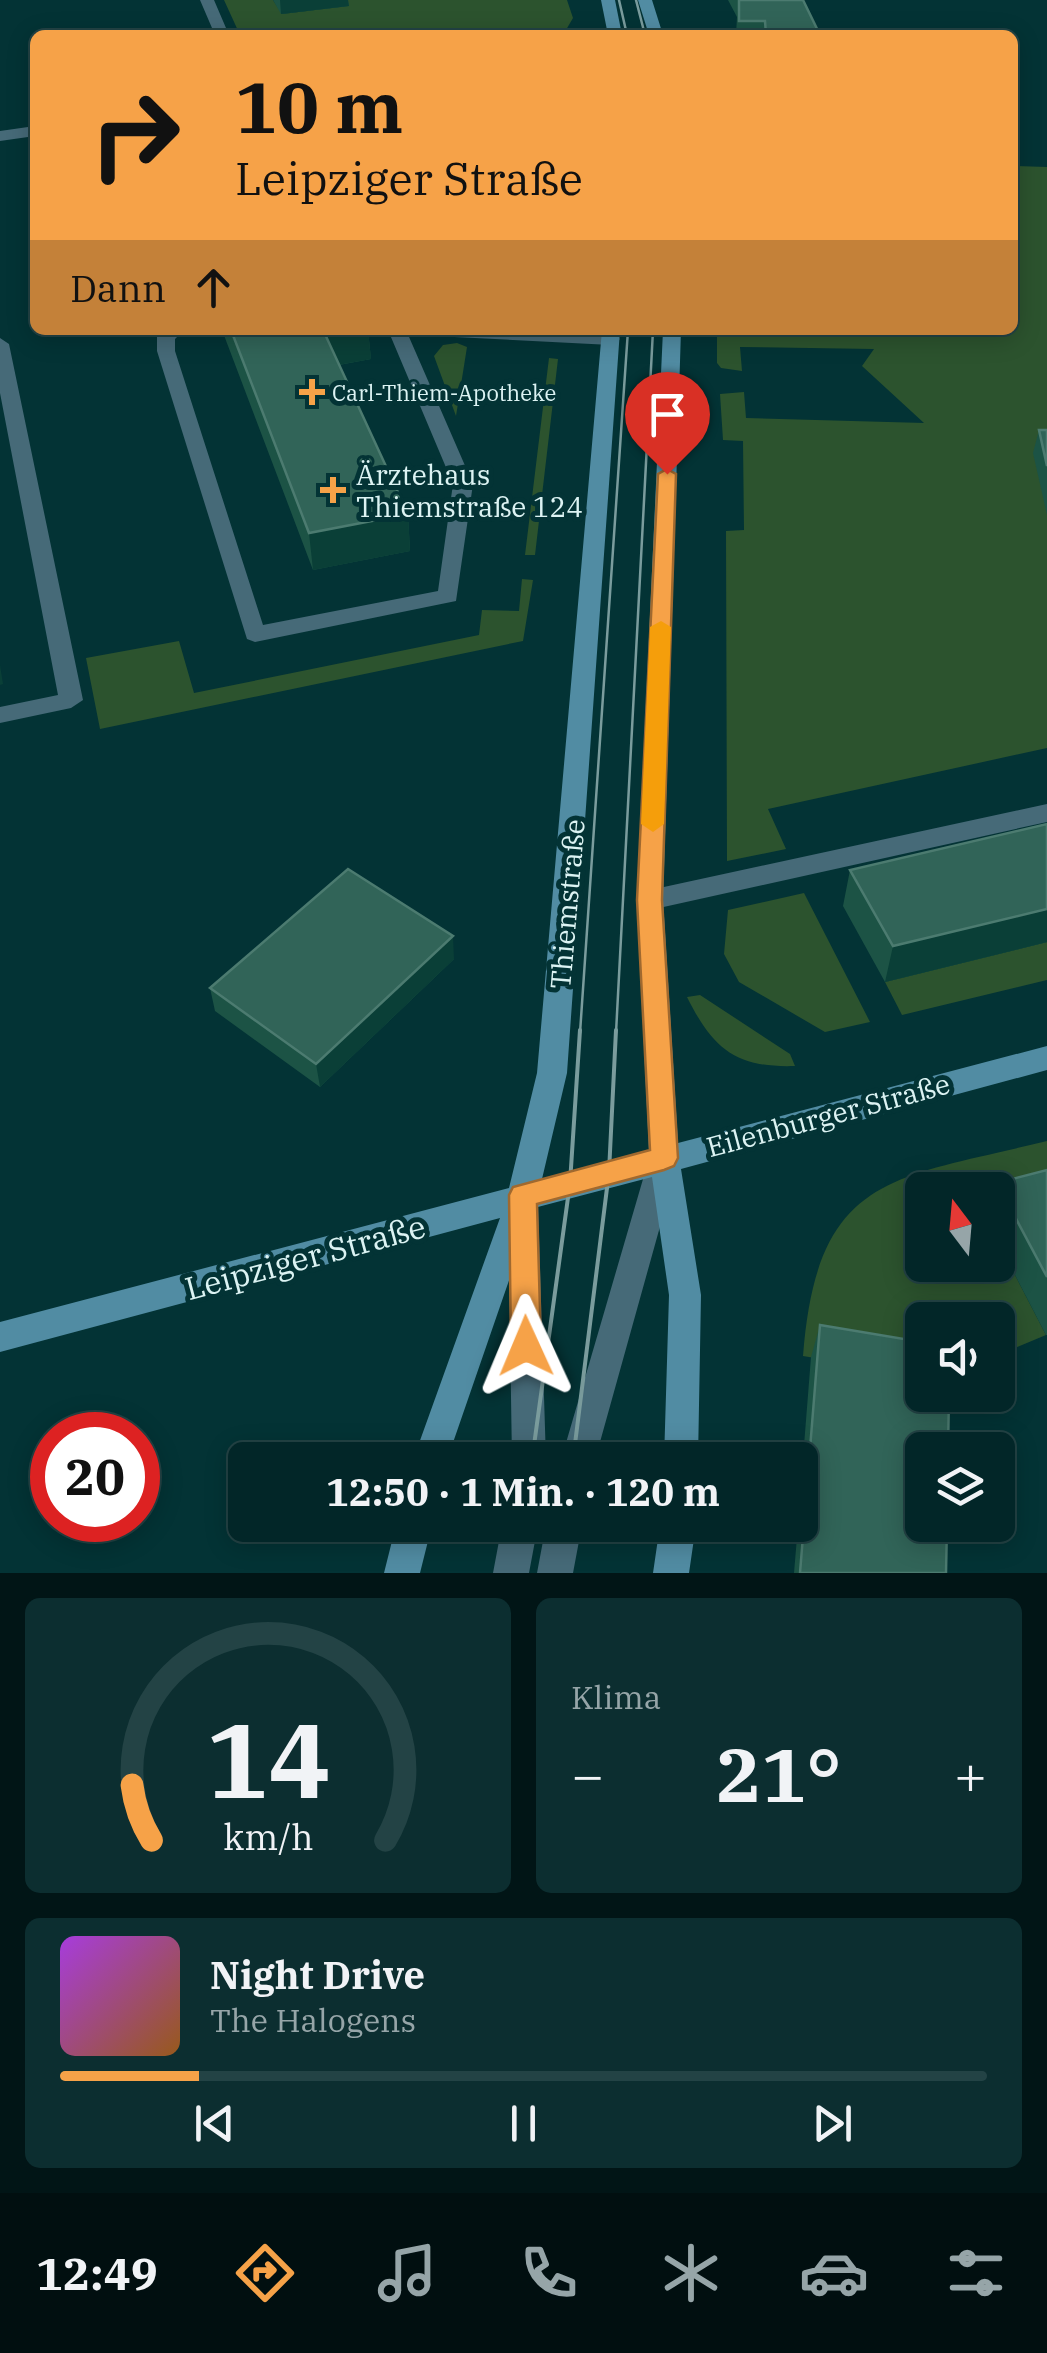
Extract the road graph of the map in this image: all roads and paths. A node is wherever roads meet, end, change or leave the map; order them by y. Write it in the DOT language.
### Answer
graph roads {
  1 [pos="206,0"];
  2 [pos="608,0"];
  3 [pos="645,0"];
  4 [pos="220,30"];
  5 [pos="614,30"];
  6 [pos="654,30"];
  7 [pos="30,132"];
  8 [pos="0,136"];
  9 [pos="169,335"];
  10 [pos="398,335"];
  11 [pos="461,335"];
  12 [pos="611,335"];
  13 [pos="672,335"];
  14 [pos="0,344"];
  15 [pos="0,714"];
  16 [pos="1047,813"];
  17 [pos="650,900"];
  18 [pos="1047,1058"];
  19 [pos="664,1158"];
  20 [pos="610,1172"];
  21 [pos="522,1195"];
  22 [pos="0,1338"];
  23 [pos="436,1442"];
  24 [pos="528,1442"];
  25 [pos="583,1442"];
  26 [pos="681,1442"];
  27 [pos="410,1542"];
  28 [pos="517,1542"];
  29 [pos="561,1542"];
  30 [pos="676,1542"];
  31 [pos="402,1573"];
  32 [pos="511,1573"];
  33 [pos="555,1573"];
  34 [pos="671,1573"];
  1 -- 4 [label="street"];
  2 -- 5 [label="main road"];
  3 -- 6 [label="main road"];
  7 -- 8 [label="street"];
  9 -- 10 [label="street"];
  11 -- 12 [label="street"];
  12 -- 21 [label="main road, Thiemstraße"];
  13 -- 17 [label="main road"];
  14 -- 15 [label="street"];
  16 -- 17 [label="street"];
  17 -- 19 [label="main road"];
  18 -- 19 [label="main road, Eilenburger Straße"];
  19 -- 20 [label="main road, Eilenburger Straße"];
  19 -- 25 [label="street"];
  19 -- 26 [label="main road"];
  20 -- 21 [label="main road, Leipziger Straße"];
  21 -- 22 [label="main road, Leipziger Straße"];
  21 -- 23 [label="main road, Thiemstraße"];
  21 -- 24 [label="street"];
  27 -- 31 [label="main road"];
  28 -- 32 [label="street"];
  29 -- 33 [label="street"];
  30 -- 34 [label="main road"];
}
